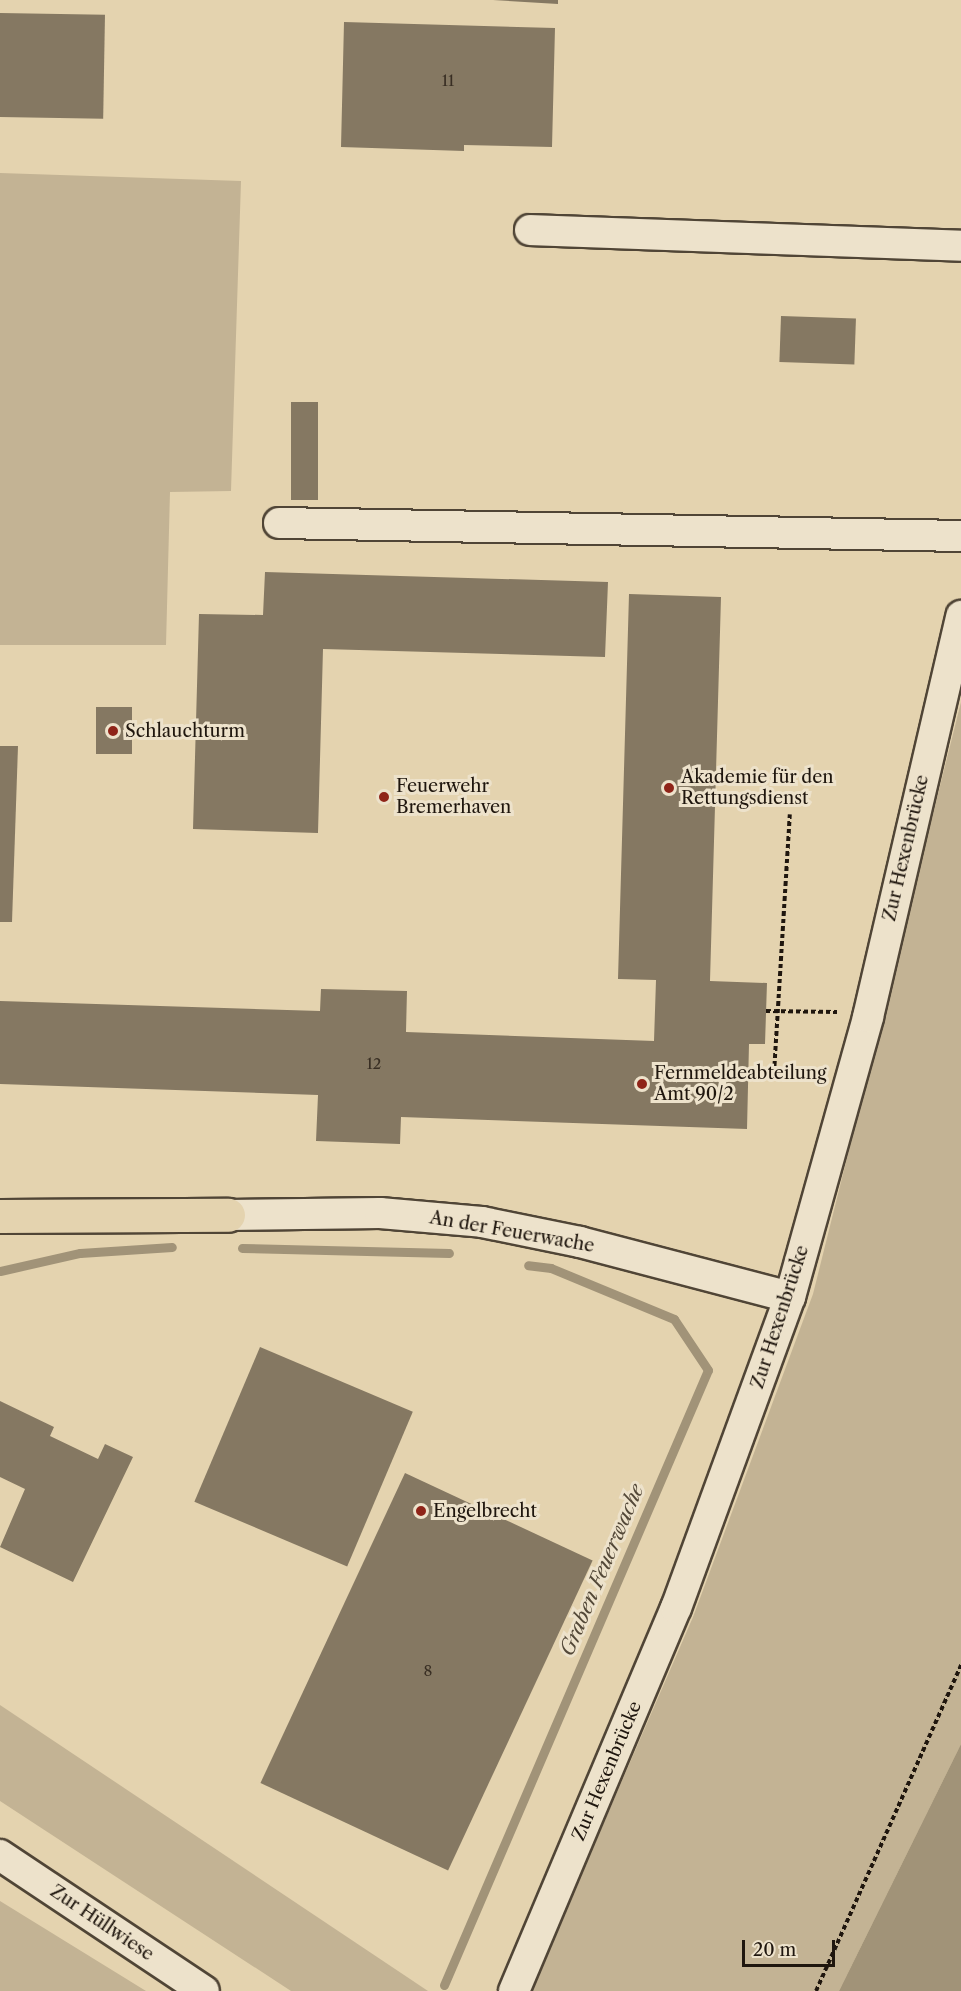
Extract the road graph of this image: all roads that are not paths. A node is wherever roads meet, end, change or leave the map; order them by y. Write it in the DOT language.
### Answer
graph roads {
  1 [pos="530,230"];
  2 [pos="961,246"];
  3 [pos="279,523"];
  4 [pos="961,536"];
  5 [pos="961,616"];
  6 [pos="0,1215"];
  7 [pos="228,1215"];
  8 [pos="790,1297"];
  9 [pos="0,1855"];
  10 [pos="204,1991"];
  11 [pos="514,1991"];
  1 -- 2 [label="street"];
  3 -- 4 [label="street"];
  5 -- 8 [label="street, Zur Hexenbrücke"];
  6 -- 7 [label="highway"];
  7 -- 8 [label="street, An der Feuerwache"];
  8 -- 11 [label="street, Zur Hexenbrücke"];
  9 -- 10 [label="street, Zur Hüllwiese"];
}
